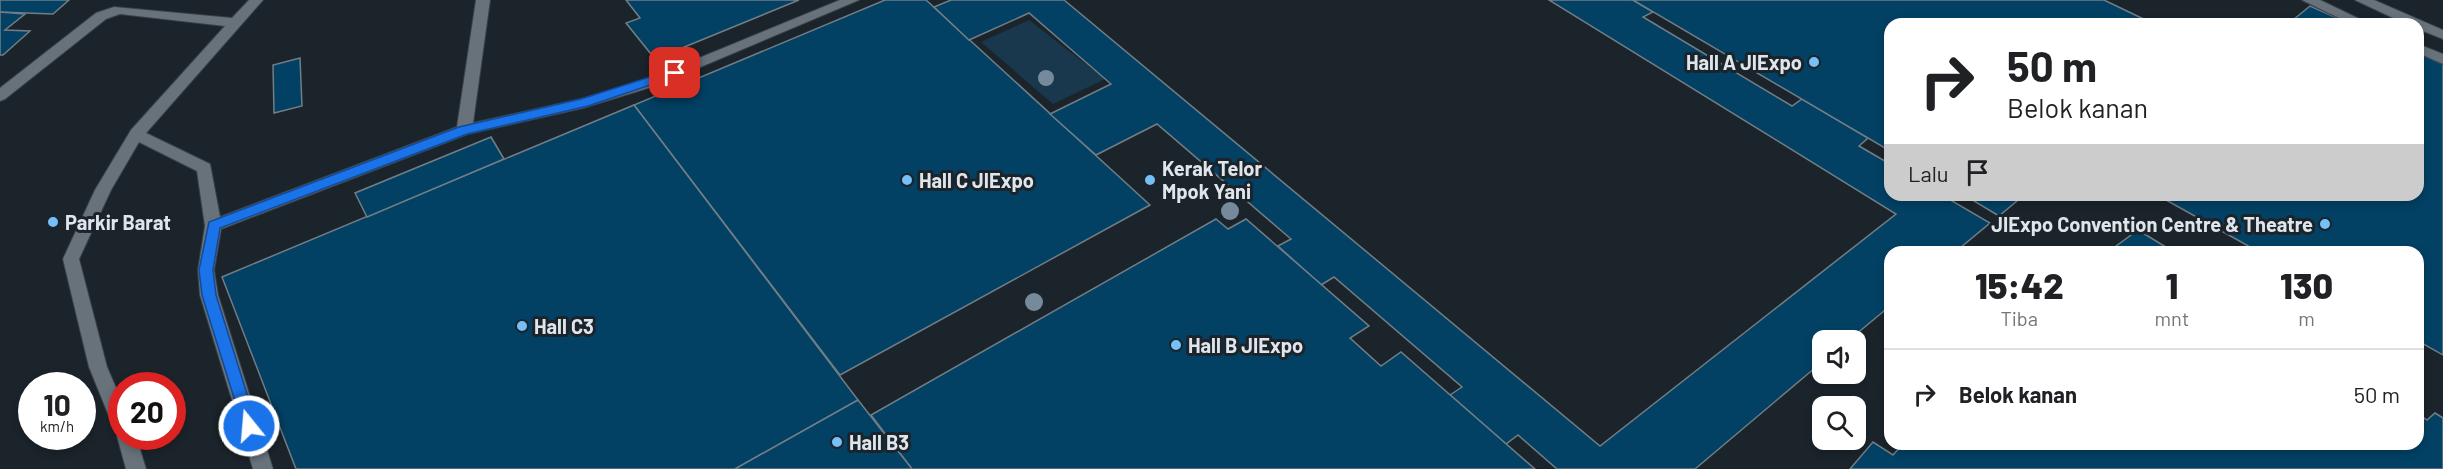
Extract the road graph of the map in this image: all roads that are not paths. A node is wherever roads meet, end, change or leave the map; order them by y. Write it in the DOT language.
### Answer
graph roads {
  1 [pos="256,0"];
  2 [pos="483,0"];
  3 [pos="852,0"];
  4 [pos="2309,0"];
  5 [pos="2362,0"];
  6 [pos="2350,18"];
  7 [pos="2405,18"];
  8 [pos="234,23"];
  9 [pos="2424,26"];
  10 [pos="2443,34"];
  11 [pos="2424,51"];
  12 [pos="2443,59"];
  13 [pos="0,96"];
  14 [pos="464,130"];
  15 [pos="136,134"];
  16 [pos="213,226"];
  17 [pos="108,392"];
  18 [pos="130,450"];
  19 [pos="136,469"];
  20 [pos="263,469"];
  1 -- 8 [label="lane"];
  2 -- 14 [label="lane"];
  3 -- 14 [label="lane"];
  4 -- 6 [label="lane"];
  5 -- 7 [label="lane"];
  8 -- 13 [label="lane"];
  8 -- 15 [label="lane"];
  9 -- 10 [label="lane"];
  11 -- 12 [label="lane"];
  14 -- 16 [label="lane"];
  15 -- 16 [label="lane"];
  15 -- 17 [label="lane"];
  16 -- 20 [label="lane"];
  18 -- 19 [label="lane"];
}
